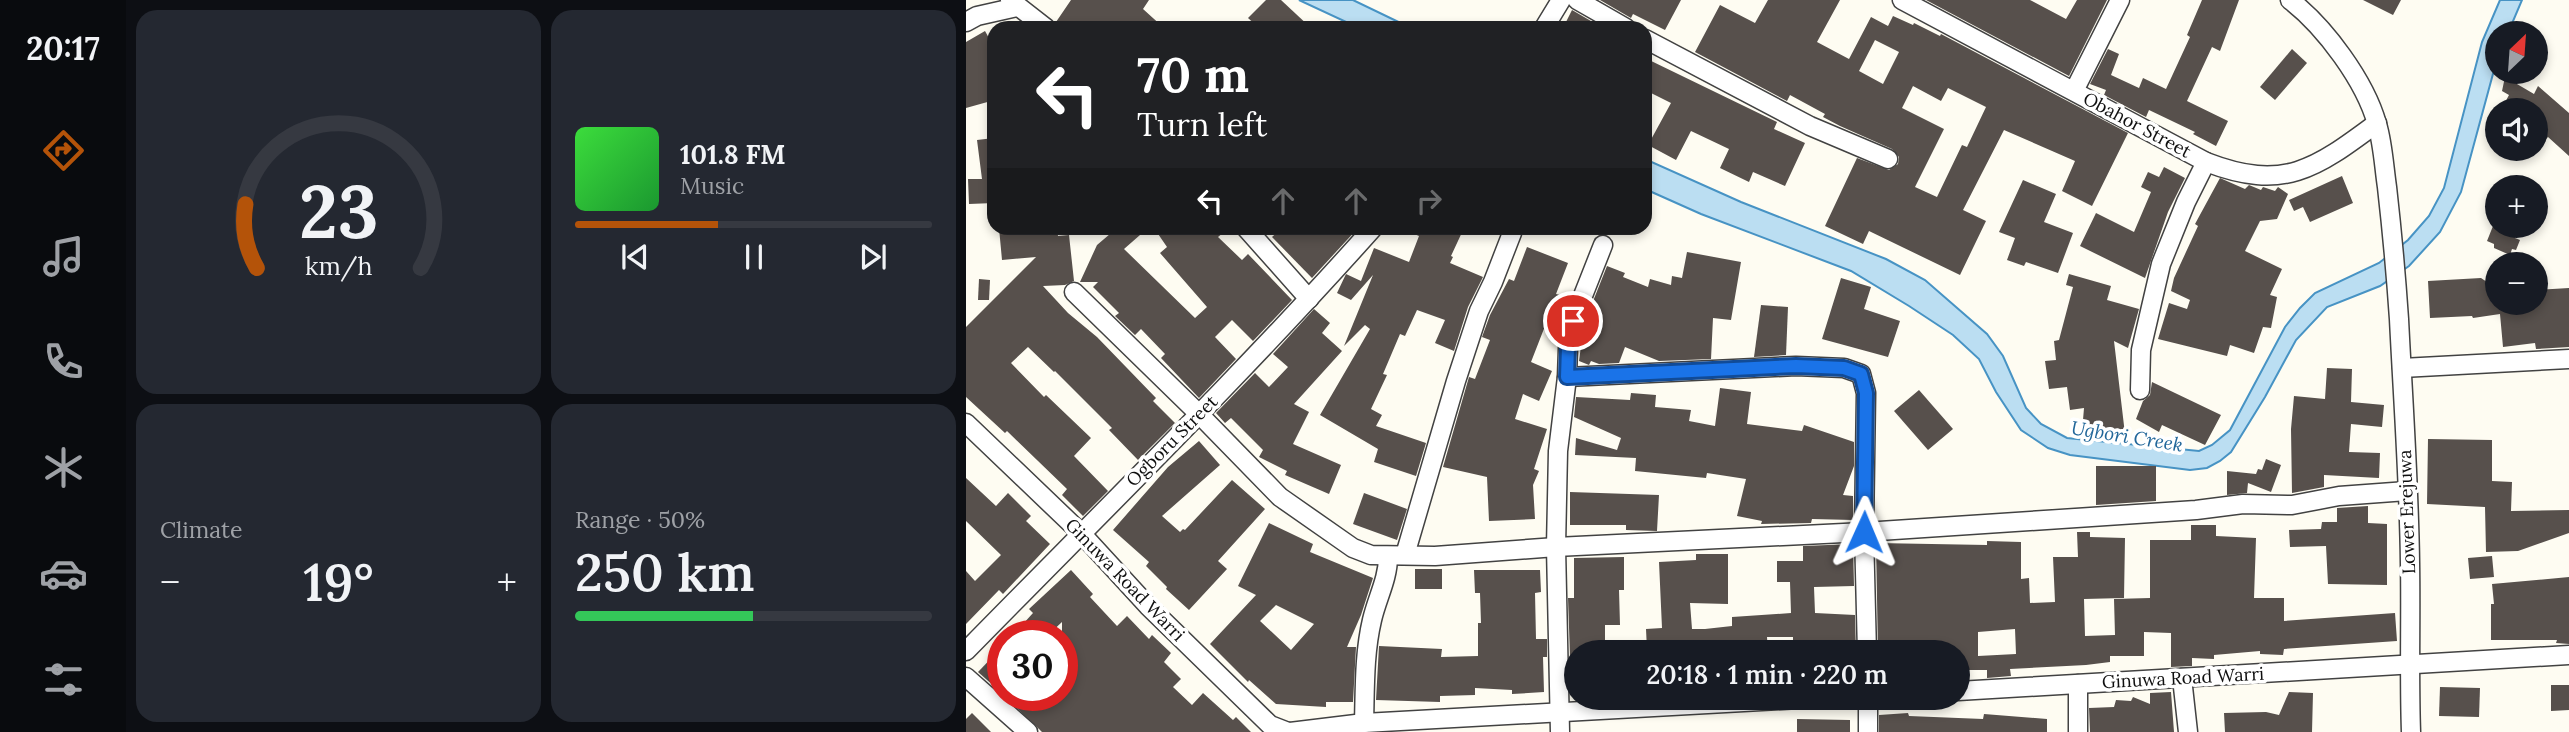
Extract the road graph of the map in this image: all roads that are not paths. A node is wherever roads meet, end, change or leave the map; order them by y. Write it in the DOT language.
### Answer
graph roads {
  1 [pos="1561,0"];
  2 [pos="1577,0"];
  3 [pos="1902,0"];
  4 [pos="2120,0"];
  5 [pos="2290,0"];
  6 [pos="1014,3"];
  7 [pos="1037,21"];
  8 [pos="1548,21"];
  9 [pos="1614,21"];
  10 [pos="966,22"];
  11 [pos="1652,43"];
  12 [pos="2074,91"];
  13 [pos="2377,123"];
  14 [pos="1888,159"];
  15 [pos="2206,162"];
  16 [pos="1251,235"];
  17 [pos="1367,235"];
  18 [pos="1511,235"];
  19 [pos="1603,244"];
  20 [pos="1074,292"];
  21 [pos="1309,299"];
  22 [pos="2569,359"];
  23 [pos="2402,368"];
  24 [pos="1567,377"];
  25 [pos="2140,390"];
  26 [pos="1199,414"];
  27 [pos="966,423"];
  28 [pos="2407,491"];
  29 [pos="1864,532"];
  30 [pos="1081,533"];
  31 [pos="1556,547"];
  32 [pos="1397,556"];
  33 [pos="1867,640"];
  34 [pos="966,651"];
  35 [pos="2569,655"];
  36 [pos="2408,665"];
  37 [pos="966,677"];
  38 [pos="2182,678"];
  39 [pos="2078,684"];
  40 [pos="1970,690"];
  41 [pos="1596,710"];
  42 [pos="1868,710"];
  43 [pos="1559,712"];
  44 [pos="1364,723"];
  45 [pos="1028,732"];
  46 [pos="1284,732"];
  47 [pos="1560,732"];
  48 [pos="1868,732"];
  49 [pos="2078,732"];
  50 [pos="2188,732"];
  51 [pos="2412,732"];
  1 -- 8 [label="street"];
  2 -- 9 [label="street"];
  3 -- 12 [label="street, Obahor Street"];
  4 -- 12 [label="street"];
  5 -- 13 [label="street, Lower Erejuwa"];
  6 -- 7 [label="street"];
  6 -- 10 [label="street"];
  11 -- 14 [label="street"];
  12 -- 15 [label="street, Obahor Street"];
  13 -- 15 [label="street, Obahor Street"];
  13 -- 23 [label="street, Lower Erejuwa"];
  15 -- 25 [label="street"];
  16 -- 21 [label="street"];
  17 -- 21 [label="street, Ogboru Street"];
  18 -- 32 [label="street"];
  19 -- 24 [label="street"];
  20 -- 26 [label="street"];
  21 -- 26 [label="street, Ogboru Street"];
  22 -- 23 [label="street"];
  23 -- 28 [label="street, Lower Erejuwa"];
  24 -- 29 [label="street"];
  24 -- 31 [label="street"];
  26 -- 30 [label="street, Ogboru Street"];
  26 -- 32 [label="street"];
  27 -- 30 [label="street, Ginuwa Road Warri"];
  28 -- 29 [label="street"];
  28 -- 36 [label="street, Lower Erejuwa"];
  29 -- 31 [label="street"];
  29 -- 33 [label="street"];
  30 -- 34 [label="street, Ogboru Street"];
  30 -- 46 [label="street, Ginuwa Road Warri"];
  31 -- 32 [label="street"];
  31 -- 43 [label="street"];
  32 -- 44 [label="street"];
  35 -- 36 [label="street, Ginuwa Road Warri"];
  36 -- 38 [label="street, Ginuwa Road Warri"];
  36 -- 51 [label="street, Lower Erejuwa"];
  37 -- 45 [label="street"];
  38 -- 39 [label="street, Ginuwa Road Warri"];
  38 -- 50 [label="street"];
  39 -- 40 [label="street, Ginuwa Road Warri"];
  39 -- 49 [label="street"];
  41 -- 43 [label="street, Ginuwa Road Warri"];
  42 -- 48 [label="street"];
  43 -- 44 [label="street, Ginuwa Road Warri"];
  43 -- 47 [label="street"];
  44 -- 46 [label="street, Ginuwa Road Warri"];
}
